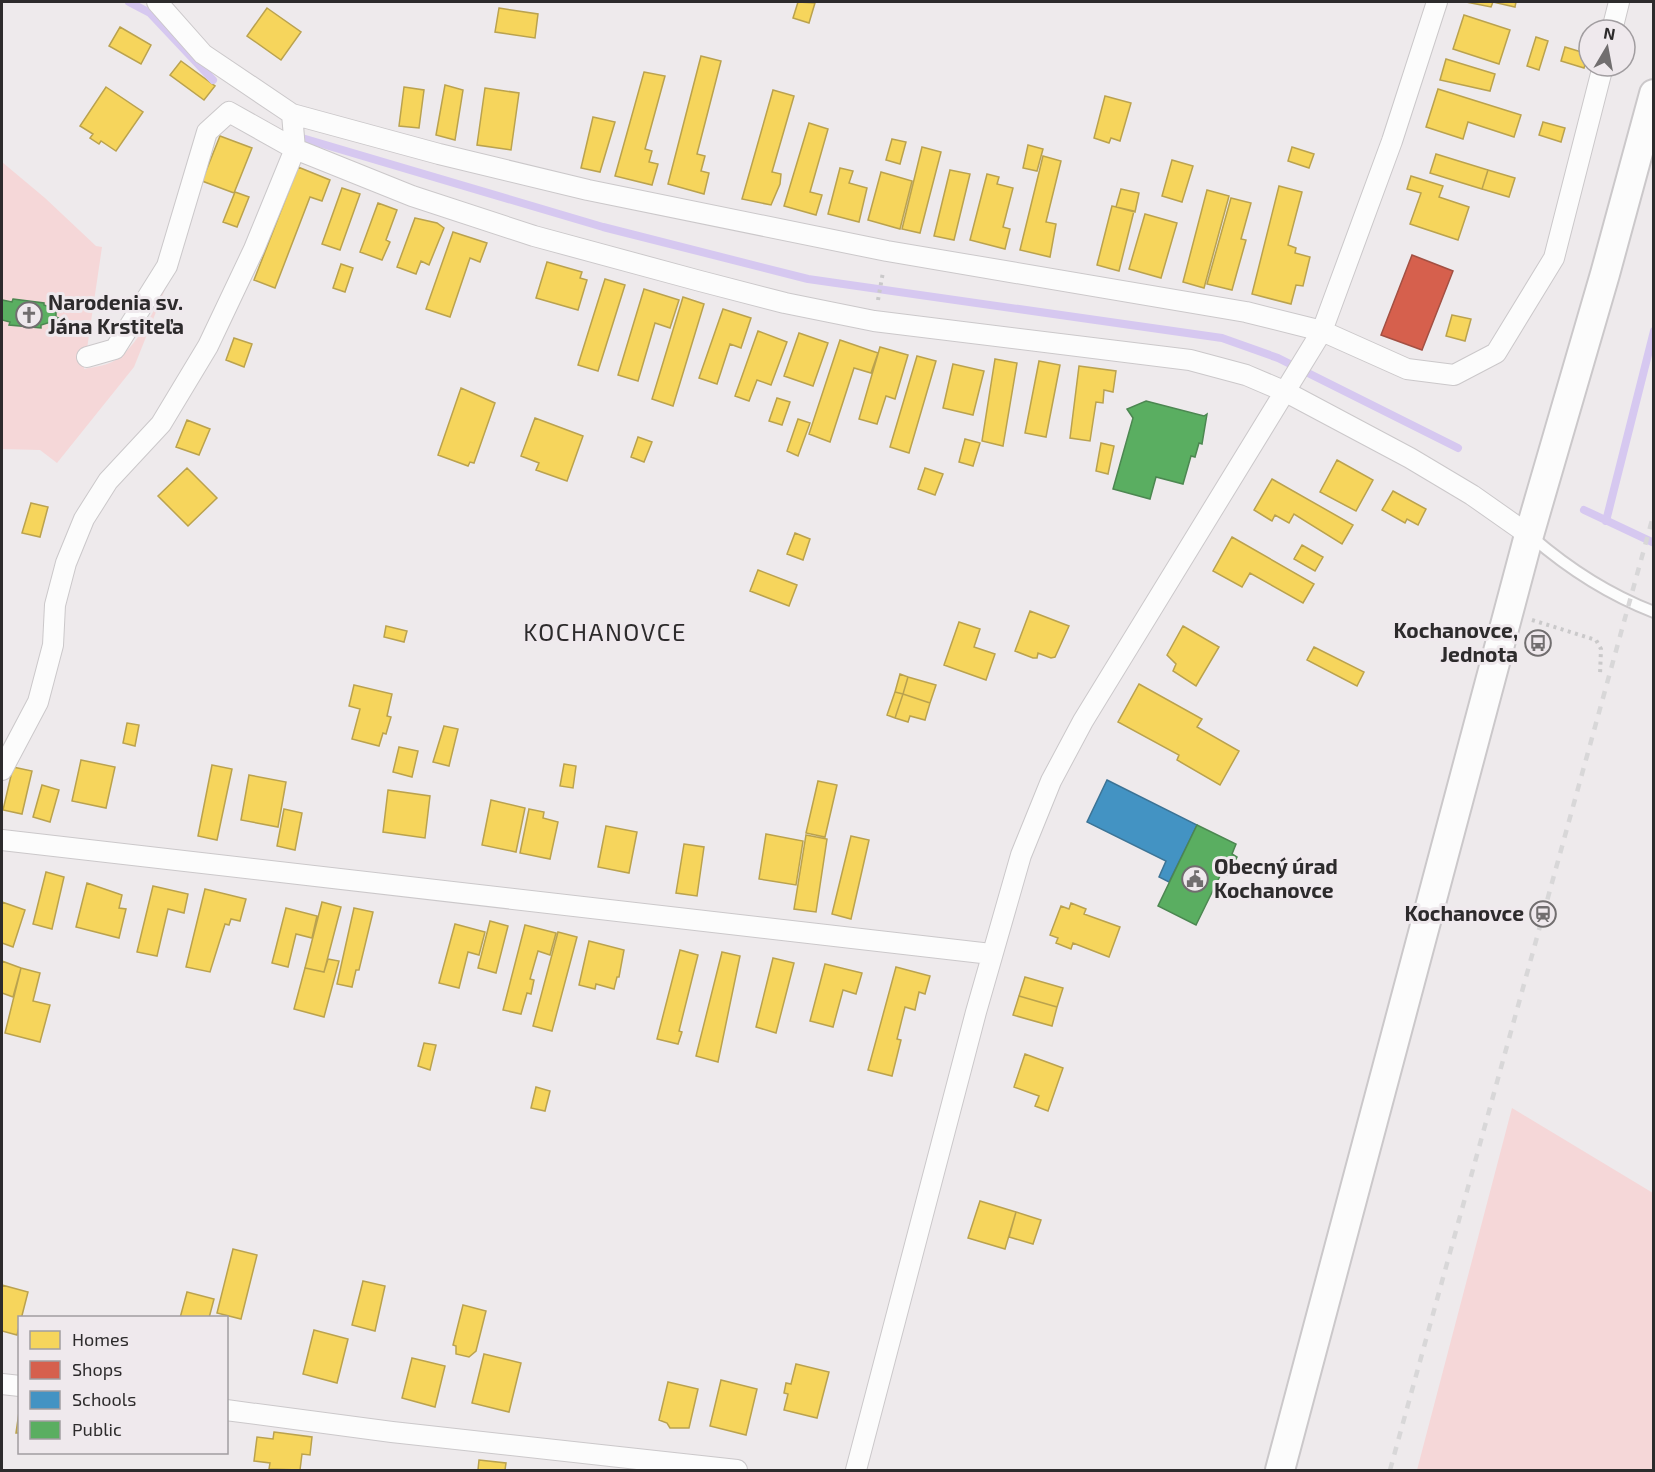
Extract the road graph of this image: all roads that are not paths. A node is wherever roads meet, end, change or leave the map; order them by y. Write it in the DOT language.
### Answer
graph roads {
  1 [pos="157,2"];
  2 [pos="1437,2"];
  3 [pos="1619,2"];
  4 [pos="1615,18"];
  5 [pos="1600,78"];
  6 [pos="1653,94"];
  7 [pos="292,114"];
  8 [pos="295,149"];
  9 [pos="1322,331"];
  10 [pos="87,357"];
  11 [pos="1289,386"];
  12 [pos="1529,535"];
  13 [pos="1653,612"];
  14 [pos="2,770"];
  15 [pos="2,840"];
  16 [pos="991,954"];
  17 [pos="2,1384"];
  18 [pos="18,1386"];
  19 [pos="228,1410"];
  20 [pos="737,1470"];
  21 [pos="856,1470"];
  22 [pos="1280,1470"];
  1 -- 7 [label="street"];
  2 -- 9 [label="street"];
  3 -- 4 [label="street"];
  5 -- 9 [label="street"];
  6 -- 12 [label="main road"];
  7 -- 8 [label="street"];
  7 -- 9 [label="street"];
  8 -- 10 [label="street"];
  8 -- 11 [label="street"];
  8 -- 14 [label="street"];
  9 -- 11 [label="street"];
  11 -- 12 [label="street"];
  11 -- 16 [label="street"];
  12 -- 13 [label="lane"];
  12 -- 22 [label="main road"];
  15 -- 16 [label="street"];
  16 -- 21 [label="street"];
  17 -- 18 [label="street"];
  19 -- 20 [label="street"];
}
